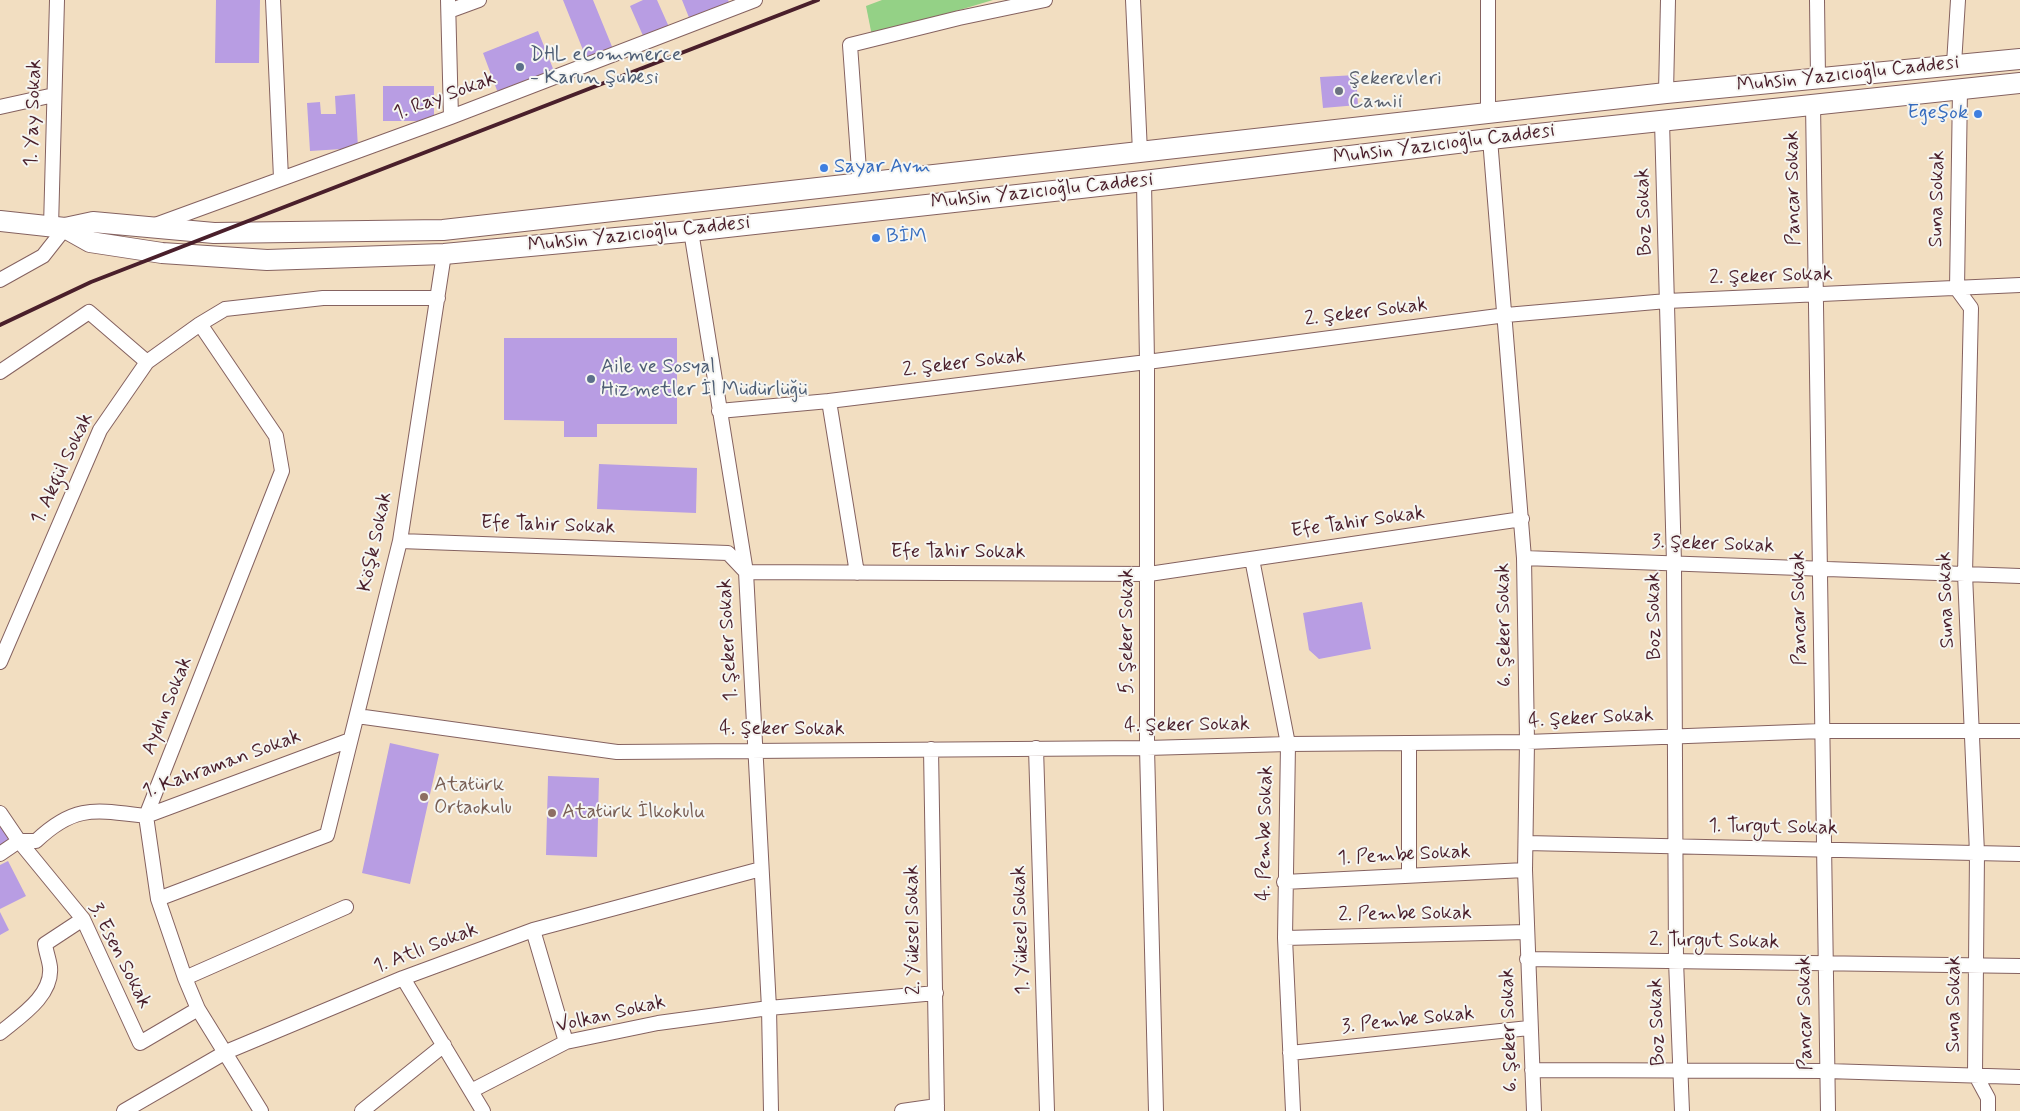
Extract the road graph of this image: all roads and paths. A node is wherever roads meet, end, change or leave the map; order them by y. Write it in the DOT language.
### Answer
graph roads {
  1 [pos="57,0"];
  2 [pos="273,0"];
  3 [pos="479,0"];
  4 [pos="755,0"];
  5 [pos="1046,0"];
  6 [pos="1133,0"];
  7 [pos="1488,0"];
  8 [pos="1668,0"];
  9 [pos="1817,0"];
  10 [pos="1958,0"];
  11 [pos="448,6"];
  12 [pos="2020,59"];
  13 [pos="1954,64"];
  14 [pos="1818,77"];
  15 [pos="2020,83"];
  16 [pos="1960,89"];
  17 [pos="1666,93"];
  18 [pos="54,95"];
  19 [pos="1813,104"];
  20 [pos="0,107"];
  21 [pos="1488,113"];
  22 [pos="451,117"];
  23 [pos="1662,121"];
  24 [pos="1490,139"];
  25 [pos="1140,152"];
  26 [pos="281,178"];
  27 [pos="1144,181"];
  28 [pos="860,184"];
  29 [pos="0,221"];
  30 [pos="58,227"];
  31 [pos="147,228"];
  32 [pos="443,230"];
  33 [pos="691,231"];
  34 [pos="444,254"];
  35 [pos="0,280"];
  36 [pos="2020,285"];
  37 [pos="1957,288"];
  38 [pos="1816,296"];
  39 [pos="438,298"];
  40 [pos="1667,301"];
  41 [pos="1506,315"];
  42 [pos="200,324"];
  43 [pos="147,362"];
  44 [pos="1148,362"];
  45 [pos="0,372"];
  46 [pos="829,401"];
  47 [pos="720,411"];
  48 [pos="1522,519"];
  49 [pos="400,541"];
  50 [pos="1524,558"];
  51 [pos="1252,559"];
  52 [pos="1674,563"];
  53 [pos="1819,569"];
  54 [pos="746,572"];
  55 [pos="857,573"];
  56 [pos="1149,574"];
  57 [pos="1965,574"];
  58 [pos="2020,576"];
  59 [pos="0,662"];
  60 [pos="357,716"];
  61 [pos="1822,731"];
  62 [pos="1973,731"];
  63 [pos="2020,731"];
  64 [pos="1676,735"];
  65 [pos="350,740"];
  66 [pos="1527,742"];
  67 [pos="1409,743"];
  68 [pos="1288,744"];
  69 [pos="1036,748"];
  70 [pos="1147,748"];
  71 [pos="754,749"];
  72 [pos="931,749"];
  73 [pos="0,813"];
  74 [pos="146,816"];
  75 [pos="20,841"];
  76 [pos="1526,843"];
  77 [pos="1677,846"];
  78 [pos="1824,849"];
  79 [pos="1977,853"];
  80 [pos="0,854"];
  81 [pos="2020,854"];
  82 [pos="761,870"];
  83 [pos="1525,870"];
  84 [pos="1409,875"];
  85 [pos="1284,882"];
  86 [pos="158,899"];
  87 [pos="346,908"];
  88 [pos="83,919"];
  89 [pos="533,930"];
  90 [pos="1527,932"];
  91 [pos="1285,938"];
  92 [pos="1527,959"];
  93 [pos="1676,961"];
  94 [pos="1826,963"];
  95 [pos="1974,966"];
  96 [pos="2020,966"];
  97 [pos="185,978"];
  98 [pos="403,978"];
  99 [pos="936,993"];
  100 [pos="769,1008"];
  101 [pos="198,1009"];
  102 [pos="1529,1028"];
  103 [pos="0,1034"];
  104 [pos="566,1042"];
  105 [pos="444,1045"];
  106 [pos="226,1052"];
  107 [pos="1290,1053"];
  108 [pos="1532,1070"];
  109 [pos="1680,1070"];
  110 [pos="1827,1071"];
  111 [pos="1975,1074"];
  112 [pos="2020,1077"];
  113 [pos="471,1092"];
  114 [pos="937,1108"];
  115 [pos="124,1111"];
  116 [pos="261,1111"];
  117 [pos="362,1111"];
  118 [pos="483,1111"];
  119 [pos="771,1111"];
  120 [pos="902,1111"];
  121 [pos="1047,1111"];
  122 [pos="1156,1111"];
  123 [pos="1293,1111"];
  124 [pos="1534,1111"];
  125 [pos="1682,1111"];
  126 [pos="1828,1111"];
  127 [pos="1988,1111"];
  1 -- 18 [label="street, 1. Yay Sokak"];
  2 -- 26 [label="street"];
  3 -- 11 [label="street"];
  4 -- 22 [label="street, 1. Ray Sokak"];
  5 -- 28 [label="street"];
  6 -- 25 [label="street"];
  7 -- 21 [label="street"];
  8 -- 17 [label="street"];
  9 -- 14 [label="street"];
  10 -- 13 [label="street"];
  11 -- 22 [label="street"];
  12 -- 13 [label="street, Muhsin Yazıcıoğlu Caddesi"];
  13 -- 14 [label="street, Muhsin Yazıcıoğlu Caddesi"];
  14 -- 17 [label="street, Muhsin Yazıcıoğlu Caddesi"];
  15 -- 16 [label="street, Muhsin Yazıcıoğlu Caddesi"];
  16 -- 19 [label="street, Muhsin Yazıcıoğlu Caddesi"];
  16 -- 37 [label="street, Suna Sokak"];
  17 -- 21 [label="street, Muhsin Yazıcıoğlu Caddesi"];
  18 -- 20 [label="street"];
  18 -- 30 [label="street, 1. Yay Sokak"];
  19 -- 23 [label="street, Muhsin Yazıcıoğlu Caddesi"];
  19 -- 38 [label="street, Pancar Sokak"];
  21 -- 24 [label="street"];
  21 -- 25 [label="street, Muhsin Yazıcıoğlu Caddesi"];
  22 -- 26 [label="street, 1. Ray Sokak"];
  23 -- 24 [label="street, Muhsin Yazıcıoğlu Caddesi"];
  23 -- 40 [label="street, Boz Sokak"];
  24 -- 27 [label="street, Muhsin Yazıcıoğlu Caddesi"];
  24 -- 41 [label="street, 6. Şeker Sokak"];
  25 -- 28 [label="street, Muhsin Yazıcıoğlu Caddesi"];
  26 -- 31 [label="street, 1. Ray Sokak"];
  27 -- 33 [label="street, Muhsin Yazıcıoğlu Caddesi"];
  27 -- 44 [label="street, 5. Şeker Sokak"];
  28 -- 32 [label="street, Muhsin Yazıcıoğlu Caddesi"];
  29 -- 30 [label="street, Muhsin Yazıcıoğlu Caddesi"];
  30 -- 31 [label="street, Muhsin Yazıcıoğlu Caddesi"];
  30 -- 34 [label="street, Muhsin Yazıcıoğlu Caddesi"];
  30 -- 35 [label="street"];
  31 -- 32 [label="street, Muhsin Yazıcıoğlu Caddesi"];
  32 -- 34 [label="street"];
  33 -- 34 [label="street, Muhsin Yazıcıoğlu Caddesi"];
  33 -- 47 [label="street, 1. Şeker Sokak"];
  34 -- 39 [label="street, Köşk Sokak"];
  36 -- 37 [label="street, 2. Şeker Sokak"];
  37 -- 38 [label="street, 2. Şeker Sokak"];
  37 -- 57 [label="street, Suna Sokak"];
  38 -- 40 [label="street, 2. Şeker Sokak"];
  38 -- 53 [label="street, Pancar Sokak"];
  39 -- 42 [label="street, 1. Akgül Sokak"];
  39 -- 49 [label="street, Köşk Sokak"];
  40 -- 41 [label="street, 2. Şeker Sokak"];
  40 -- 52 [label="street, Boz Sokak"];
  41 -- 44 [label="street, 2. Şeker Sokak"];
  41 -- 48 [label="street, 6. Şeker Sokak"];
  42 -- 43 [label="street, 1. Akgül Sokak"];
  42 -- 74 [label="street, Aydın Sokak"];
  43 -- 45 [label="street"];
  43 -- 59 [label="street, 1. Akgül Sokak"];
  44 -- 46 [label="street, 2. Şeker Sokak"];
  44 -- 56 [label="street, 5. Şeker Sokak"];
  46 -- 47 [label="street, 2. Şeker Sokak"];
  46 -- 55 [label="street"];
  47 -- 54 [label="street, 1. Şeker Sokak"];
  48 -- 50 [label="street, 6. Şeker Sokak"];
  48 -- 51 [label="street, Efe Tahir Sokak"];
  49 -- 54 [label="street, Efe Tahir Sokak"];
  49 -- 60 [label="street, Köşk Sokak"];
  50 -- 52 [label="street, 3. Şeker Sokak"];
  50 -- 66 [label="street, 6. Şeker Sokak"];
  51 -- 56 [label="street, Efe Tahir Sokak"];
  51 -- 68 [label="street, 4. Pembe Sokak"];
  52 -- 53 [label="street, 3. Şeker Sokak"];
  52 -- 64 [label="street, Boz Sokak"];
  53 -- 57 [label="street, 3. Şeker Sokak"];
  53 -- 61 [label="street, Pancar Sokak"];
  54 -- 55 [label="street, Efe Tahir Sokak"];
  54 -- 71 [label="street, 1. Şeker Sokak"];
  55 -- 56 [label="street, Efe Tahir Sokak"];
  56 -- 70 [label="street, 5. Şeker Sokak"];
  57 -- 58 [label="street, 3. Şeker Sokak"];
  57 -- 62 [label="street, Suna Sokak"];
  60 -- 65 [label="street, Köşk Sokak"];
  60 -- 71 [label="street, 4. Şeker Sokak"];
  61 -- 62 [label="street, 4. Şeker Sokak"];
  61 -- 64 [label="street, 4. Şeker Sokak"];
  61 -- 78 [label="street, Pancar Sokak"];
  62 -- 63 [label="street, 4. Şeker Sokak"];
  62 -- 79 [label="street, Suna Sokak"];
  64 -- 66 [label="street, 4. Şeker Sokak"];
  64 -- 77 [label="street, Boz Sokak"];
  65 -- 74 [label="street, 1. Kahraman Sokak"];
  65 -- 86 [label="street, Köşk Sokak"];
  66 -- 67 [label="street, 4. Şeker Sokak"];
  66 -- 76 [label="street, 6. Şeker Sokak"];
  67 -- 68 [label="street, 4. Şeker Sokak"];
  67 -- 84 [label="street"];
  68 -- 70 [label="street, 4. Şeker Sokak"];
  68 -- 85 [label="street, 4. Pembe Sokak"];
  69 -- 70 [label="street, 4. Şeker Sokak"];
  69 -- 72 [label="street, 4. Şeker Sokak"];
  69 -- 121 [label="street, 1. Yüksel Sokak"];
  70 -- 122 [label="street, 5. Şeker Sokak"];
  71 -- 72 [label="street, 4. Şeker Sokak"];
  71 -- 82 [label="street, 1. Şeker Sokak"];
  72 -- 99 [label="street, 2. Yüksel Sokak"];
  73 -- 75 [label="street, 3. Esen Sokak"];
  74 -- 75 [label="street, 1. Kahraman Sokak"];
  74 -- 86 [label="street, Aydın Sokak"];
  75 -- 80 [label="street, 1. Kahraman Sokak"];
  75 -- 88 [label="street, 3. Esen Sokak"];
  76 -- 77 [label="street, 1. Turgut Sokak"];
  76 -- 83 [label="street, 6. Şeker Sokak"];
  77 -- 78 [label="street, 1. Turgut Sokak"];
  77 -- 93 [label="street, Boz Sokak"];
  78 -- 79 [label="street, 1. Turgut Sokak"];
  78 -- 94 [label="street, Pancar Sokak"];
  79 -- 81 [label="street, 1. Turgut Sokak"];
  79 -- 95 [label="street, Suna Sokak"];
  82 -- 89 [label="street, 1. Atlı Sokak"];
  82 -- 100 [label="street, 1. Şeker Sokak"];
  83 -- 84 [label="street, 1. Pembe Sokak"];
  83 -- 90 [label="street, 6. Şeker Sokak"];
  84 -- 85 [label="street, 1. Pembe Sokak"];
  85 -- 91 [label="street, 4. Pembe Sokak"];
  86 -- 97 [label="street, Aydın Sokak"];
  87 -- 97 [label="street"];
  88 -- 101 [label="street, 3. Esen Sokak"];
  88 -- 103 [label="street"];
  89 -- 98 [label="street, 1. Atlı Sokak"];
  89 -- 104 [label="street"];
  90 -- 91 [label="street, 2. Pembe Sokak"];
  90 -- 92 [label="street, 6. Şeker Sokak"];
  91 -- 107 [label="street, 4. Pembe Sokak"];
  92 -- 93 [label="street, 2. Turgut Sokak"];
  92 -- 102 [label="street, 6. Şeker Sokak"];
  93 -- 94 [label="street, 2. Turgut Sokak"];
  93 -- 109 [label="street, Boz Sokak"];
  94 -- 95 [label="street, 2. Turgut Sokak"];
  94 -- 110 [label="street, Pancar Sokak"];
  95 -- 96 [label="street, 2. Turgut Sokak"];
  95 -- 111 [label="street, Suna Sokak"];
  97 -- 101 [label="street, Aydın Sokak"];
  98 -- 105 [label="street"];
  98 -- 106 [label="street, 1. Atlı Sokak"];
  99 -- 100 [label="street, Volkan Sokak"];
  99 -- 114 [label="street, 2. Yüksel Sokak"];
  100 -- 104 [label="street, Volkan Sokak"];
  100 -- 119 [label="street, 1. Şeker Sokak"];
  101 -- 106 [label="street, Aydın Sokak"];
  102 -- 107 [label="street, 3. Pembe Sokak"];
  102 -- 108 [label="street, 6. Şeker Sokak"];
  104 -- 113 [label="street, Volkan Sokak"];
  105 -- 113 [label="street"];
  105 -- 117 [label="street"];
  106 -- 115 [label="street, 1. Atlı Sokak"];
  106 -- 116 [label="street, Aydın Sokak"];
  107 -- 123 [label="street, 4. Pembe Sokak"];
  108 -- 109 [label="street"];
  108 -- 124 [label="street, 6. Şeker Sokak"];
  109 -- 110 [label="street"];
  109 -- 125 [label="street, Boz Sokak"];
  110 -- 111 [label="street"];
  110 -- 126 [label="street, Pancar Sokak"];
  111 -- 112 [label="street"];
  111 -- 127 [label="street, Suna Sokak"];
  113 -- 118 [label="street"];
  114 -- 120 [label="street"];
}
